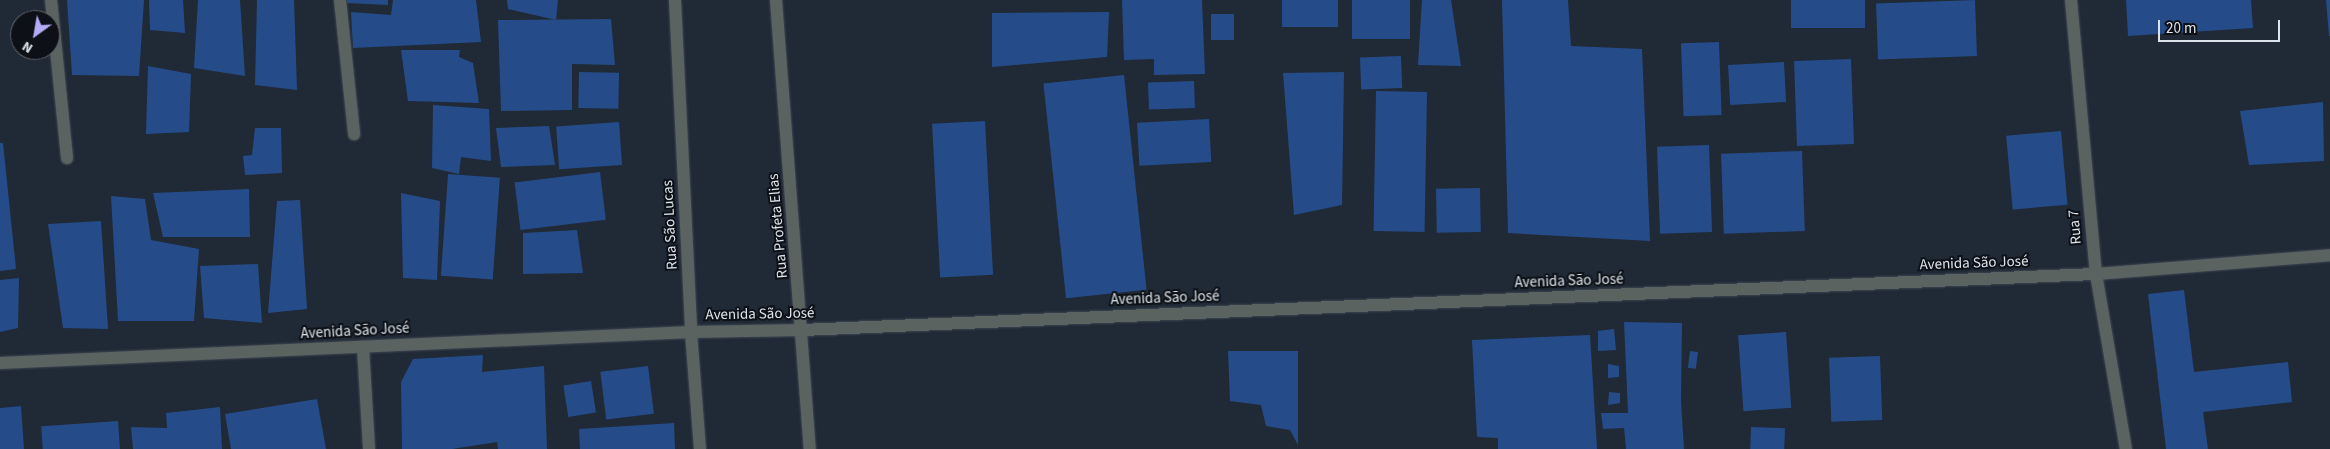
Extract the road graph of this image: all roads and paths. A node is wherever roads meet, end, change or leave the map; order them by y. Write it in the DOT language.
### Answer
graph roads {
  1 [pos="51,0"];
  2 [pos="340,0"];
  3 [pos="675,0"];
  4 [pos="776,0"];
  5 [pos="2072,0"];
  6 [pos="354,134"];
  7 [pos="67,158"];
  8 [pos="2330,255"];
  9 [pos="2096,274"];
  10 [pos="802,330"];
  11 [pos="692,332"];
  12 [pos="363,347"];
  13 [pos="0,363"];
  14 [pos="369,449"];
  15 [pos="700,449"];
  16 [pos="810,449"];
  17 [pos="2126,449"];
  1 -- 7 [label="street"];
  2 -- 6 [label="street"];
  3 -- 11 [label="street, Rua São Lucas"];
  4 -- 10 [label="street, Rua Profeta Elias"];
  5 -- 9 [label="street, Rua 7"];
  8 -- 9 [label="street, Avenida São José"];
  9 -- 10 [label="street, Avenida São José"];
  9 -- 17 [label="street, Rua 7"];
  10 -- 11 [label="street, Avenida São José"];
  10 -- 16 [label="street, Rua Profeta Elias"];
  11 -- 12 [label="street, Avenida São José"];
  11 -- 15 [label="street, Rua São Lucas"];
  12 -- 13 [label="street, Avenida São José"];
  12 -- 14 [label="street"];
}
